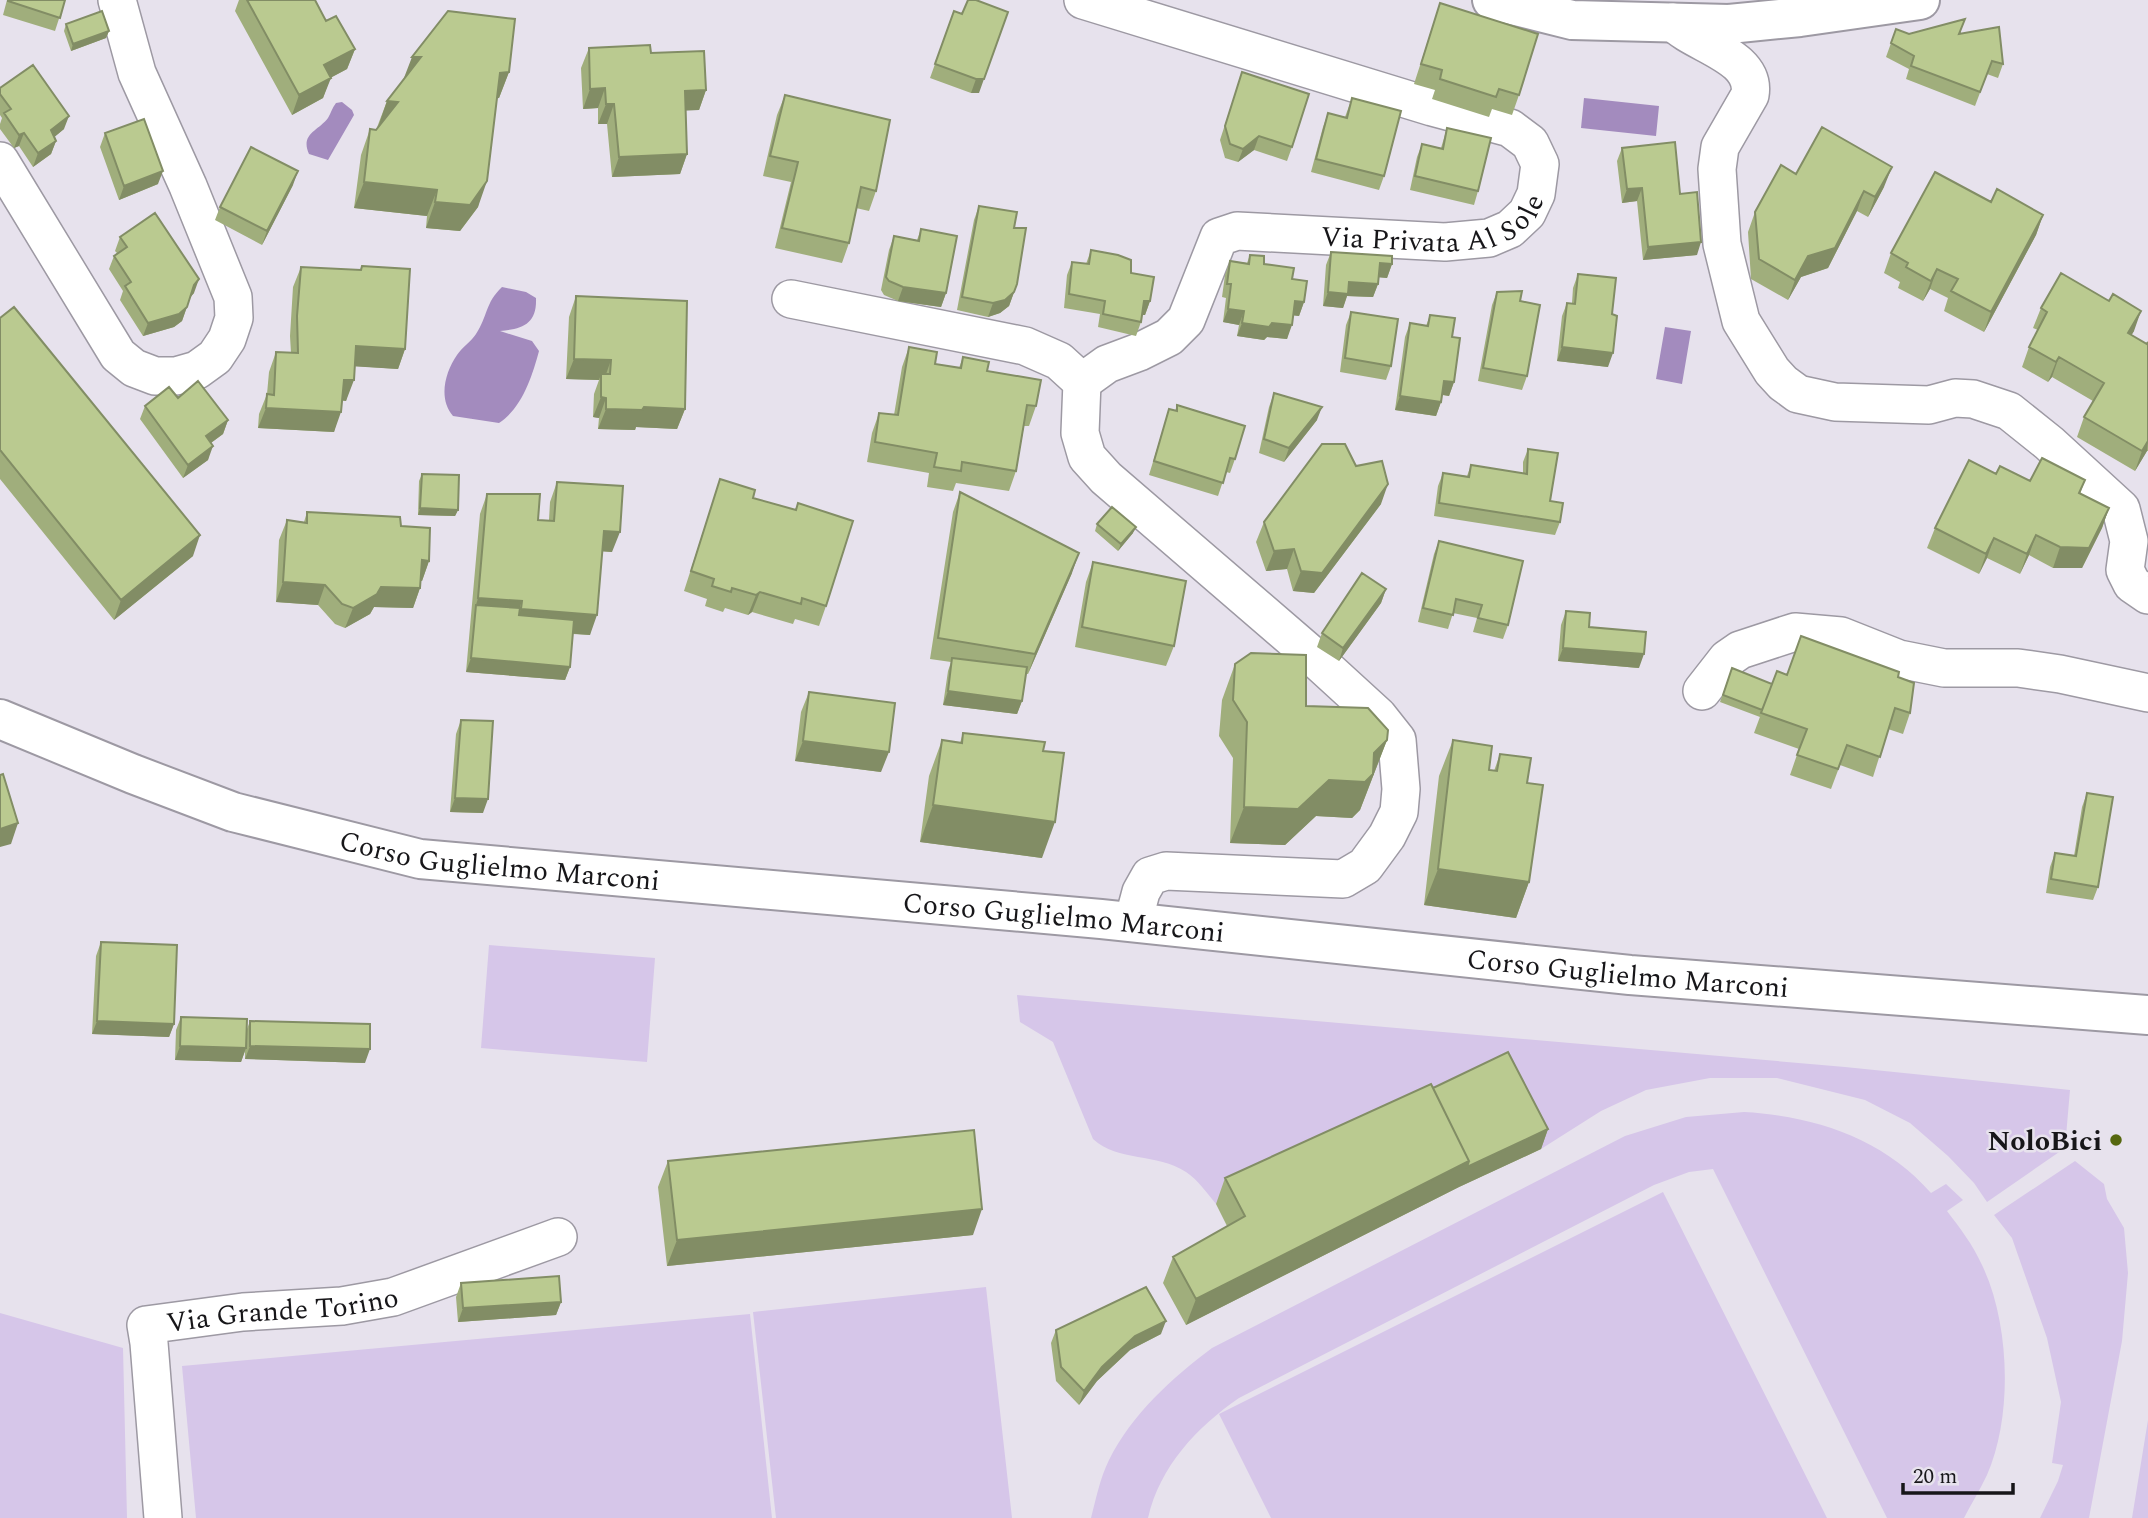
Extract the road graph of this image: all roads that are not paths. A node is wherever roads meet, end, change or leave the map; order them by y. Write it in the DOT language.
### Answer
graph roads {
  1 [pos="117,0"];
  2 [pos="1083,0"];
  3 [pos="1492,0"];
  4 [pos="1920,0"];
  5 [pos="1673,22"];
  6 [pos="0,161"];
  7 [pos="791,299"];
  8 [pos="1082,382"];
  9 [pos="2148,595"];
  10 [pos="1702,691"];
  11 [pos="2148,693"];
  12 [pos="0,719"];
  13 [pos="1133,922"];
  14 [pos="2148,1015"];
  15 [pos="558,1237"];
  16 [pos="163,1518"];
  1 -- 6 [label="street"];
  2 -- 8 [label="street, Via Privata Al Sole"];
  3 -- 5 [label="main road"];
  4 -- 5 [label="main road"];
  5 -- 9 [label="street"];
  7 -- 8 [label="street"];
  8 -- 13 [label="street"];
  10 -- 11 [label="street"];
  12 -- 13 [label="main road, Corso Guglielmo Marconi"];
  13 -- 14 [label="main road, Corso Guglielmo Marconi"];
  15 -- 16 [label="street, Via Grande Torino"];
}
